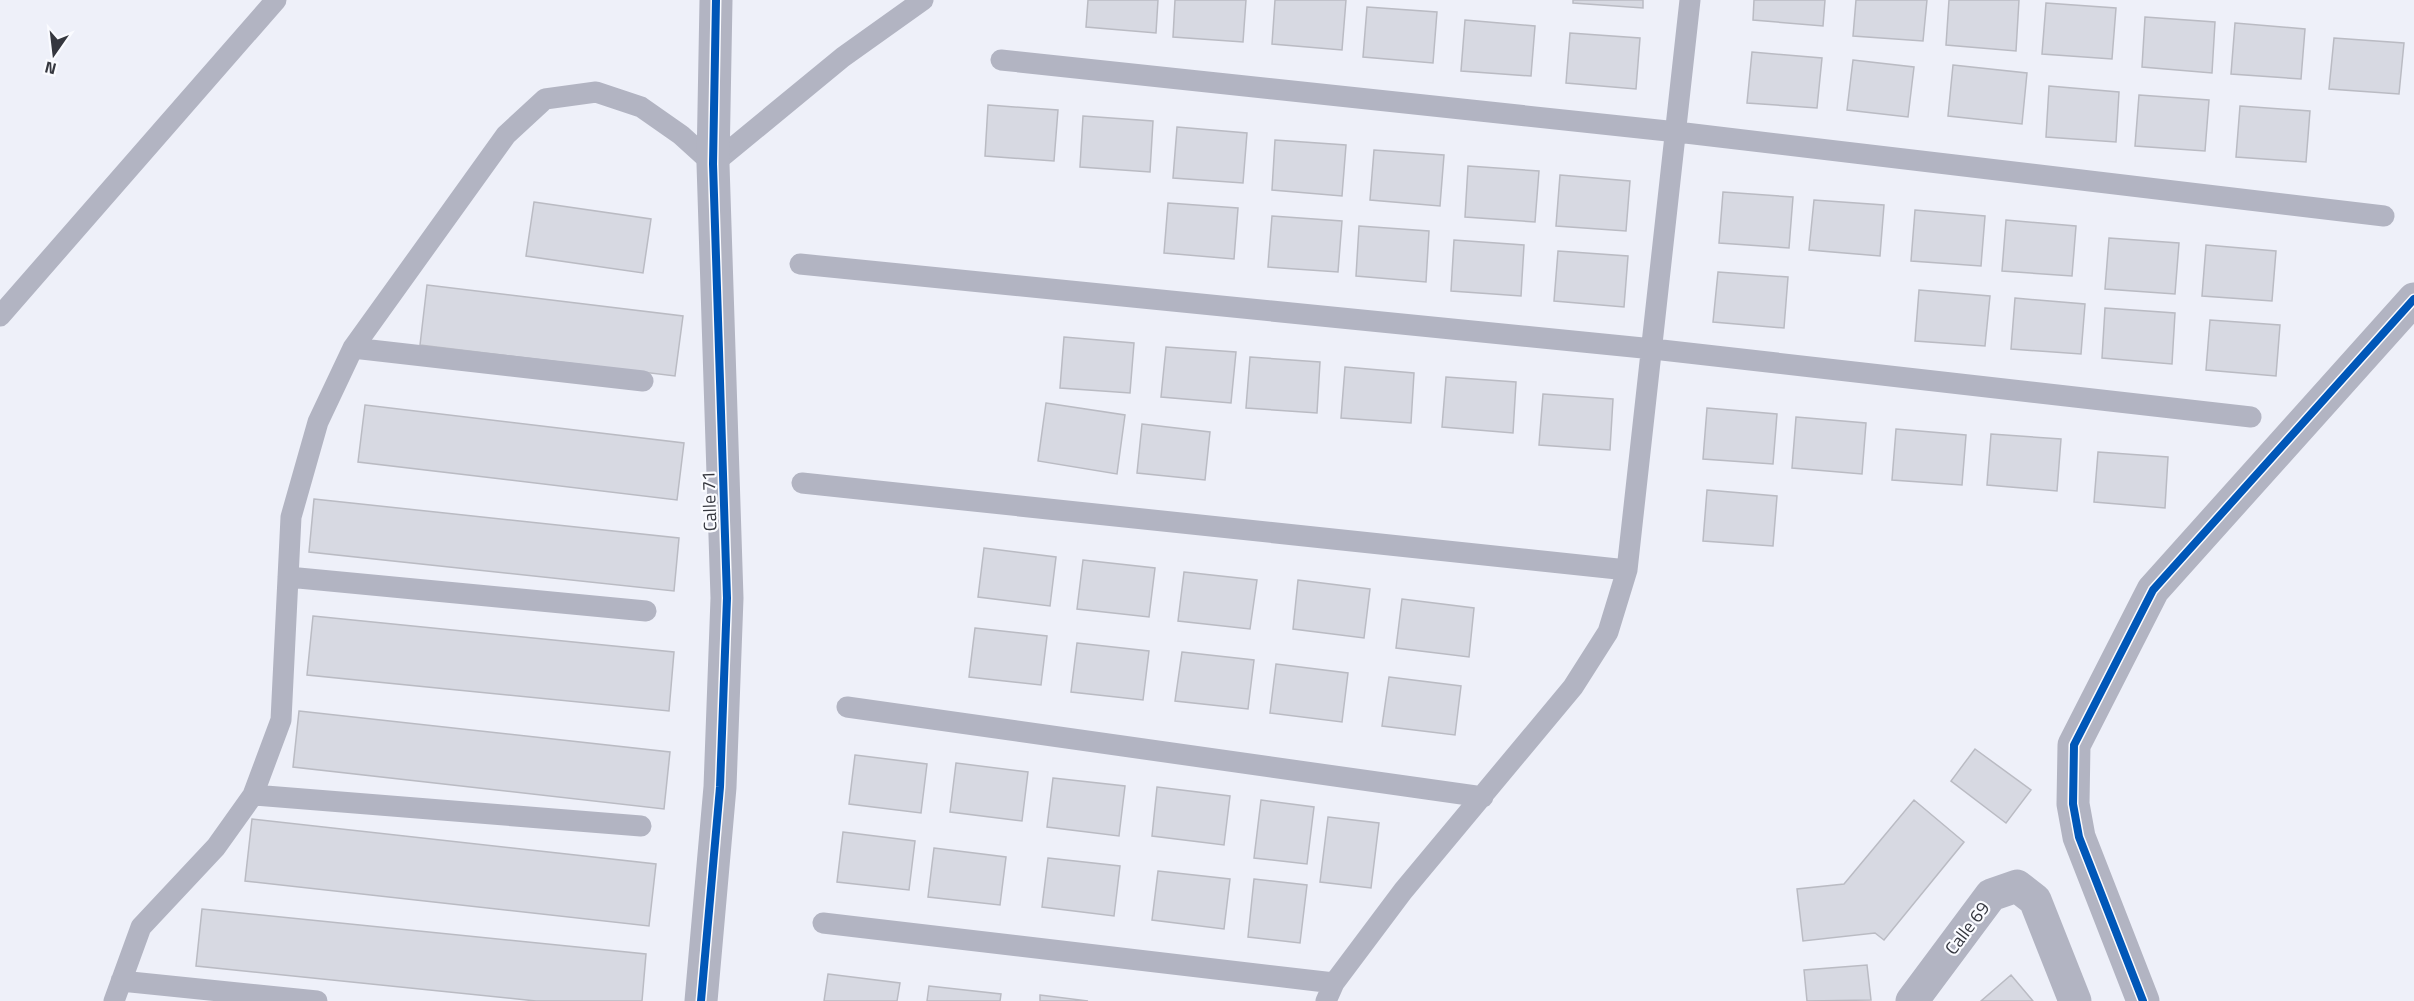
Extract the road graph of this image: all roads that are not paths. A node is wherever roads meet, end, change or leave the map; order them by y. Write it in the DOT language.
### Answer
graph roads {
  1 [pos="276,0"];
  2 [pos="716,0"];
  3 [pos="923,0"];
  4 [pos="1690,0"];
  5 [pos="1001,60"];
  6 [pos="1677,132"];
  7 [pos="713,164"];
  8 [pos="2384,216"];
  9 [pos="800,264"];
  10 [pos="2414,299"];
  11 [pos="0,316"];
  12 [pos="353,348"];
  13 [pos="1653,349"];
  14 [pos="643,381"];
  15 [pos="2251,417"];
  16 [pos="802,483"];
  17 [pos="1627,570"];
  18 [pos="288,577"];
  19 [pos="646,611"];
  20 [pos="847,707"];
  21 [pos="253,795"];
  22 [pos="1483,797"];
  23 [pos="641,826"];
  24 [pos="823,923"];
  25 [pos="121,981"];
  26 [pos="1330,992"];
  27 [pos="114,1001"];
  28 [pos="317,1001"];
  29 [pos="701,1001"];
  30 [pos="1912,1001"];
  31 [pos="2075,1001"];
  32 [pos="2143,1001"];
  1 -- 11 [label="lane"];
  2 -- 7 [label="street, Calle 71"];
  3 -- 7 [label="lane"];
  4 -- 6 [label="lane"];
  5 -- 6 [label="lane"];
  6 -- 8 [label="lane"];
  6 -- 13 [label="lane"];
  7 -- 12 [label="lane"];
  7 -- 29 [label="street, Calle 71"];
  9 -- 13 [label="lane"];
  10 -- 32 [label="street"];
  12 -- 14 [label="lane"];
  12 -- 18 [label="lane"];
  13 -- 15 [label="lane"];
  13 -- 17 [label="lane"];
  16 -- 17 [label="lane"];
  17 -- 22 [label="lane"];
  18 -- 19 [label="lane"];
  18 -- 21 [label="lane"];
  20 -- 22 [label="lane"];
  21 -- 23 [label="lane"];
  21 -- 25 [label="lane"];
  22 -- 26 [label="lane"];
  24 -- 26 [label="lane"];
  25 -- 27 [label="lane"];
  25 -- 28 [label="lane"];
  30 -- 31 [label="street, Calle 69"];
}
